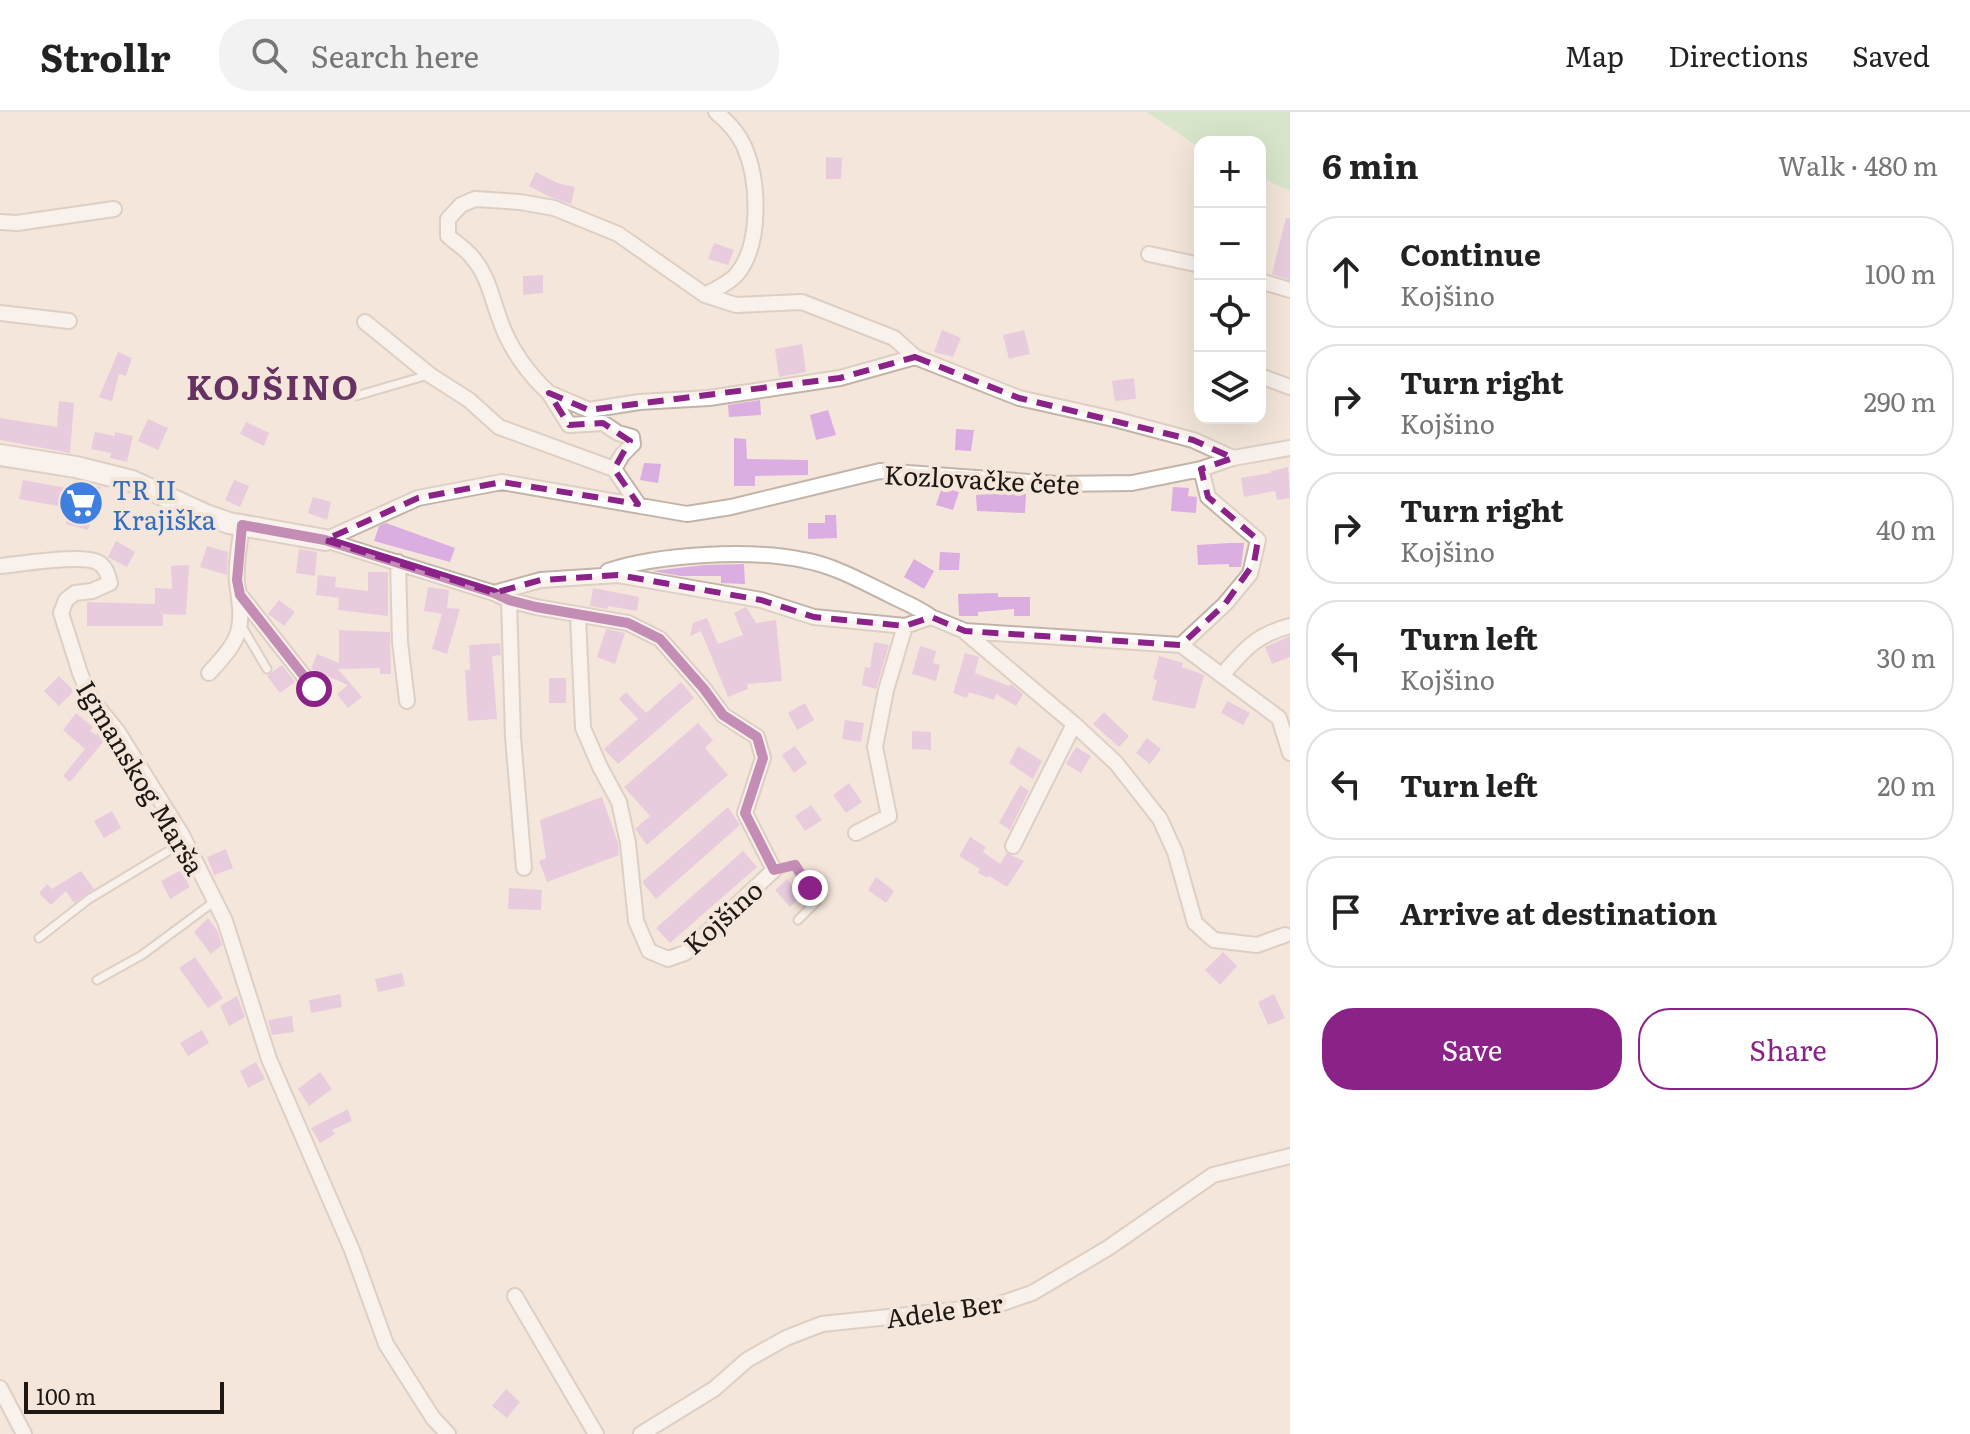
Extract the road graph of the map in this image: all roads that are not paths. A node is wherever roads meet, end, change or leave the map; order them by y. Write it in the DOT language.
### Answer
graph roads {
  1 [pos="716,112"];
  2 [pos="114,209"];
  3 [pos="0,222"];
  4 [pos="1149,254"];
  5 [pos="1194,264"];
  6 [pos="1266,283"];
  7 [pos="1290,290"];
  8 [pos="705,295"];
  9 [pos="0,313"];
  10 [pos="69,321"];
  11 [pos="365,322"];
  12 [pos="915,357"];
  13 [pos="430,375"];
  14 [pos="1266,378"];
  15 [pos="1290,387"];
  16 [pos="549,393"];
  17 [pos="356,396"];
  18 [pos="1290,448"];
  19 [pos="0,455"];
  20 [pos="1233,458"];
  21 [pos="614,469"];
  22 [pos="1201,469"];
  23 [pos="638,504"];
  24 [pos="242,525"];
  25 [pos="325,540"];
  26 [pos="398,562"];
  27 [pos="0,566"];
  28 [pos="592,576"];
  29 [pos="494,593"];
  30 [pos="240,595"];
  31 [pos="509,600"];
  32 [pos="578,616"];
  33 [pos="931,617"];
  34 [pos="241,625"];
  35 [pos="905,626"];
  36 [pos="1290,626"];
  37 [pos="965,631"];
  38 [pos="1181,645"];
  39 [pos="267,669"];
  40 [pos="209,673"];
  41 [pos="1223,674"];
  42 [pos="314,689"];
  43 [pos="407,701"];
  44 [pos="1074,724"];
  45 [pos="1290,753"];
  46 [pos="856,833"];
  47 [pos="185,841"];
  48 [pos="1013,846"];
  49 [pos="524,868"];
  50 [pos="774,870"];
  51 [pos="215,901"];
  52 [pos="798,920"];
  53 [pos="1285,935"];
  54 [pos="39,938"];
  55 [pos="97,980"];
  56 [pos="1290,1156"];
  57 [pos="515,1296"];
  58 [pos="0,1388"];
  59 [pos="24,1434"];
  60 [pos="448,1434"];
  61 [pos="596,1434"];
  62 [pos="641,1434"];
  1 -- 8 [label="street"];
  2 -- 3 [label="street"];
  4 -- 5 [label="street"];
  6 -- 7 [label="street"];
  8 -- 12 [label="street"];
  8 -- 16 [label="street"];
  9 -- 10 [label="street"];
  11 -- 13 [label="street"];
  12 -- 16 [label="street"];
  12 -- 20 [label="street"];
  13 -- 17 [label="lane"];
  13 -- 21 [label="street"];
  14 -- 15 [label="street"];
  16 -- 21 [label="street"];
  18 -- 20 [label="street, Kozlovačke čete"];
  19 -- 24 [label="street, Kojšino"];
  20 -- 22 [label="street, Kozlovačke čete"];
  21 -- 23 [label="street"];
  22 -- 23 [label="street, Kozlovačke čete"];
  22 -- 38 [label="street"];
  23 -- 25 [label="street, Kozlovačke čete"];
  24 -- 25 [label="street, Kojšino"];
  24 -- 30 [label="street"];
  25 -- 26 [label="street, Kojšino"];
  26 -- 29 [label="street, Kojšino"];
  26 -- 43 [label="street"];
  27 -- 47 [label="street, Igmanskog Marša"];
  28 -- 29 [label="street"];
  28 -- 33 [label="street"];
  28 -- 35 [label="street"];
  29 -- 31 [label="street, Kojšino"];
  30 -- 34 [label="street"];
  30 -- 42 [label="street"];
  31 -- 32 [label="street, Kojšino"];
  31 -- 49 [label="street"];
  32 -- 50 [label="street, Kojšino"];
  32 -- 50 [label="street, Kojšino"];
  33 -- 35 [label="street"];
  33 -- 37 [label="street"];
  34 -- 39 [label="lane"];
  34 -- 40 [label="street"];
  35 -- 46 [label="street"];
  36 -- 41 [label="street"];
  37 -- 38 [label="street"];
  37 -- 44 [label="street"];
  38 -- 41 [label="street"];
  41 -- 45 [label="street"];
  44 -- 48 [label="street"];
  44 -- 53 [label="street"];
  47 -- 51 [label="street, Igmanskog Marša"];
  47 -- 54 [label="lane"];
  50 -- 52 [label="lane"];
  51 -- 55 [label="lane"];
  51 -- 60 [label="street, Igmanskog Marša"];
  56 -- 62 [label="street, Adele Ber"];
  57 -- 61 [label="street"];
  58 -- 59 [label="street"];
}
